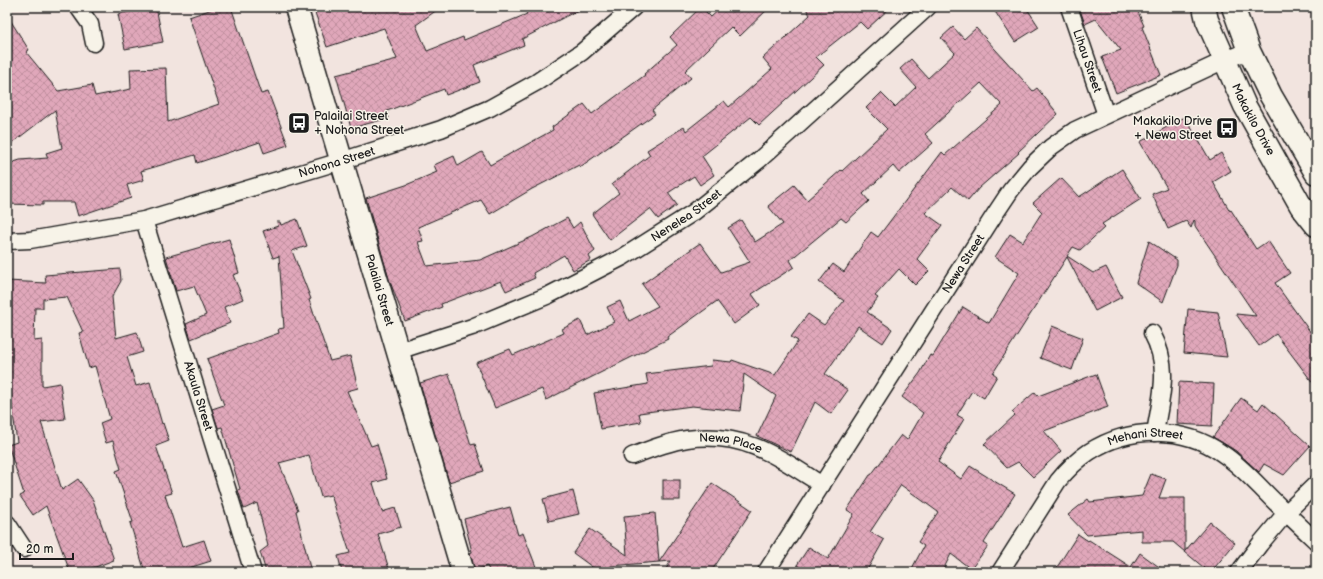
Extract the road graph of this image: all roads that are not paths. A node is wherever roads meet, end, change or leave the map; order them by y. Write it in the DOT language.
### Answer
graph roads {
  1 [pos="78,7"];
  2 [pos="296,7"];
  3 [pos="634,7"];
  4 [pos="928,7"];
  5 [pos="1069,7"];
  6 [pos="1204,7"];
  7 [pos="1233,7"];
  8 [pos="94,43"];
  9 [pos="1249,51"];
  10 [pos="1225,60"];
  11 [pos="1106,115"];
  12 [pos="341,160"];
  13 [pos="1316,173"];
  14 [pos="144,220"];
  15 [pos="1316,225"];
  16 [pos="7,241"];
  17 [pos="1152,333"];
  18 [pos="398,351"];
  19 [pos="1155,432"];
  20 [pos="632,456"];
  21 [pos="1316,484"];
  22 [pos="822,485"];
  23 [pos="1286,513"];
  24 [pos="7,523"];
  25 [pos="1316,541"];
  26 [pos="24,549"];
  27 [pos="253,572"];
  28 [pos="463,572"];
  29 [pos="766,572"];
  30 [pos="1000,572"];
  31 [pos="1239,572"];
  1 -- 8 [label="street"];
  2 -- 12 [label="street, Palailai Street"];
  3 -- 12 [label="street, Nohona Street"];
  4 -- 18 [label="street, Nenelea Street"];
  5 -- 11 [label="street, Lihau Street"];
  6 -- 10 [label="street, Makakilo Drive"];
  7 -- 9 [label="street"];
  9 -- 10 [label="street, Newa Street"];
  9 -- 13 [label="street"];
  10 -- 11 [label="street, Newa Street"];
  10 -- 15 [label="street, Makakilo Drive"];
  11 -- 22 [label="street, Newa Street"];
  12 -- 14 [label="street, Nohona Street"];
  12 -- 18 [label="street, Palailai Street"];
  14 -- 16 [label="street, Nohona Street"];
  14 -- 27 [label="street, Akaula Street"];
  17 -- 19 [label="street"];
  18 -- 28 [label="street, Palailai Street"];
  19 -- 23 [label="street, Mehani Street"];
  19 -- 30 [label="street, Mehani Street"];
  20 -- 22 [label="street, Newa Place"];
  21 -- 23 [label="street"];
  22 -- 29 [label="street, Newa Street"];
  23 -- 25 [label="street, Mehani Street"];
  23 -- 31 [label="street"];
  24 -- 26 [label="street"];
}
